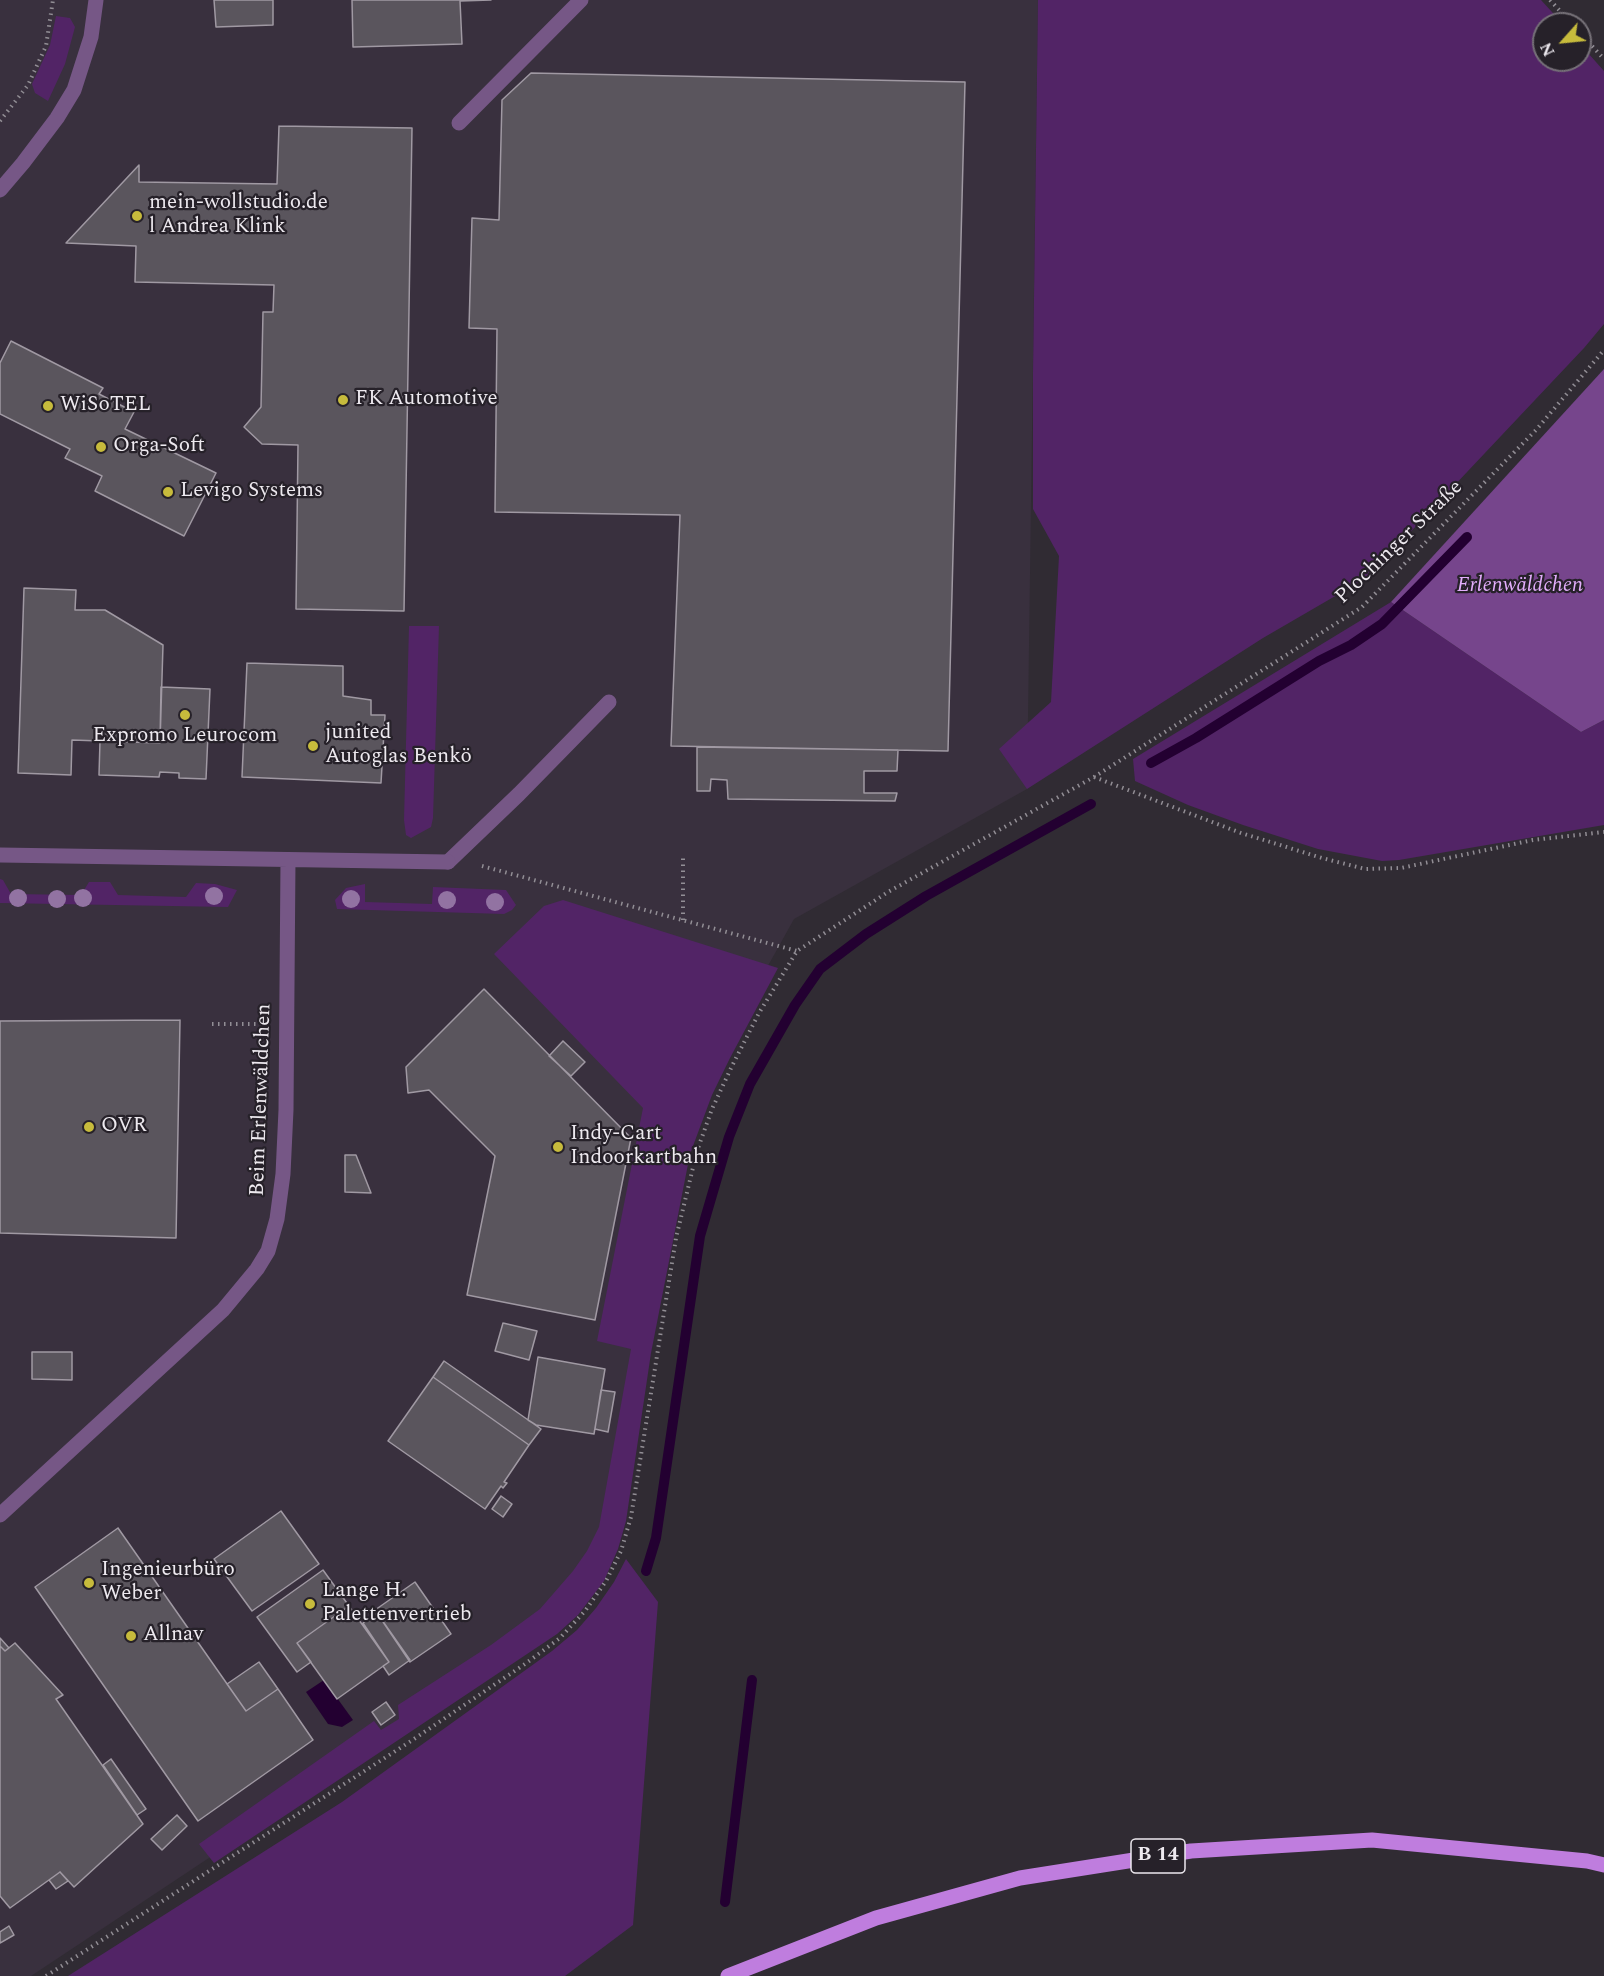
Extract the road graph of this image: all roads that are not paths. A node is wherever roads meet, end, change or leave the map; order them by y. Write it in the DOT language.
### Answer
graph roads {
  1 [pos="96,0"];
  2 [pos="581,0"];
  3 [pos="459,123"];
  4 [pos="0,190"];
  5 [pos="609,702"];
  6 [pos="0,855"];
  7 [pos="288,860"];
  8 [pos="0,1515"];
  9 [pos="1604,1865"];
  10 [pos="728,1976"];
  1 -- 4 [label="street"];
  2 -- 3 [label="street"];
  5 -- 7 [label="street"];
  6 -- 7 [label="street"];
  7 -- 8 [label="street, Beim Erlenwäldchen"];
  9 -- 10 [label="main road, B 14"];
}
